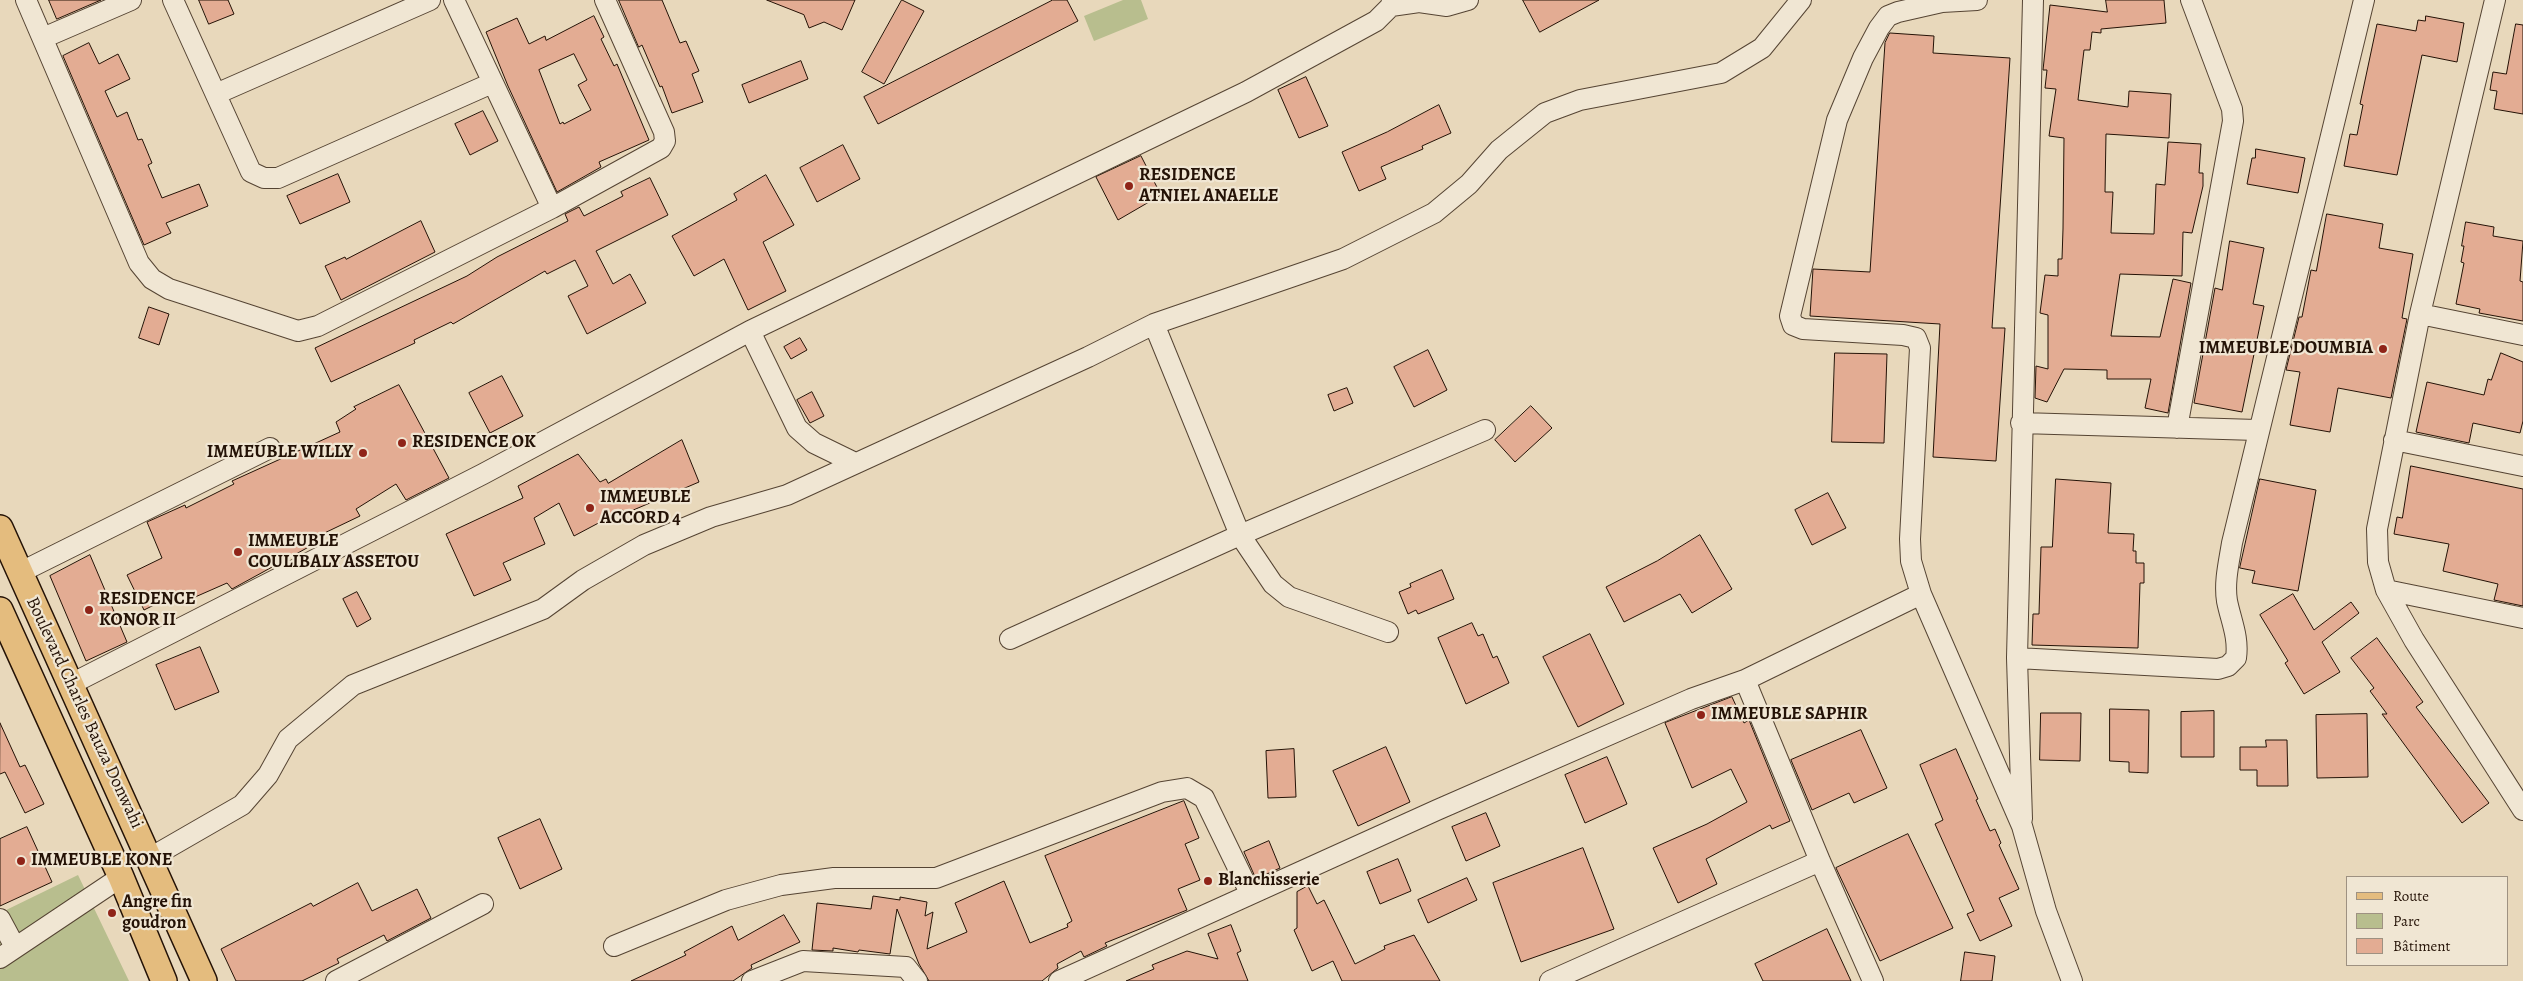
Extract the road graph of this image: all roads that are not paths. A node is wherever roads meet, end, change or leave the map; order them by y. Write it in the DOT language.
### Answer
graph roads {
  1 [pos="26,0"];
  2 [pos="131,0"];
  3 [pos="173,0"];
  4 [pos="430,0"];
  5 [pos="454,0"];
  6 [pos="605,0"];
  7 [pos="1468,0"];
  8 [pos="1800,0"];
  9 [pos="1976,0"];
  10 [pos="2032,0"];
  11 [pos="2191,0"];
  12 [pos="2364,0"];
  13 [pos="2495,0"];
  14 [pos="1392,3"];
  15 [pos="42,38"];
  16 [pos="492,84"];
  17 [pos="216,94"];
  18 [pos="552,208"];
  19 [pos="2420,314"];
  20 [pos="1154,324"];
  21 [pos="750,331"];
  22 [pos="2523,335"];
  23 [pos="2022,423"];
  24 [pos="2177,428"];
  25 [pos="1485,430"];
  26 [pos="2258,430"];
  27 [pos="2394,440"];
  28 [pos="270,448"];
  29 [pos="855,463"];
  30 [pos="2523,466"];
  31 [pos="0,528"];
  32 [pos="1240,535"];
  33 [pos="19,573"];
  34 [pos="2386,590"];
  35 [pos="1921,594"];
  36 [pos="0,610"];
  37 [pos="2523,618"];
  38 [pos="1388,632"];
  39 [pos="1010,640"];
  40 [pos="2017,658"];
  41 [pos="1745,680"];
  42 [pos="71,684"];
  43 [pos="2523,810"];
  44 [pos="2022,826"];
  45 [pos="150,858"];
  46 [pos="1820,861"];
  47 [pos="121,877"];
  48 [pos="1250,893"];
  49 [pos="483,904"];
  50 [pos="0,919"];
  51 [pos="614,946"];
  52 [pos="7,953"];
  53 [pos="1585,974"];
  54 [pos="164,981"];
  55 [pos="204,981"];
  56 [pos="336,981"];
  57 [pos="752,981"];
  58 [pos="918,981"];
  59 [pos="1059,981"];
  60 [pos="1550,981"];
  61 [pos="1873,981"];
  62 [pos="2072,981"];
  1 -- 15 [label="street"];
  2 -- 15 [label="street"];
  3 -- 17 [label="street"];
  4 -- 17 [label="street"];
  5 -- 16 [label="street"];
  6 -- 18 [label="street"];
  7 -- 14 [label="street"];
  8 -- 20 [label="street"];
  9 -- 35 [label="street"];
  10 -- 23 [label="street"];
  11 -- 24 [label="street"];
  12 -- 26 [label="street"];
  13 -- 19 [label="street"];
  14 -- 21 [label="street"];
  15 -- 18 [label="street"];
  16 -- 17 [label="street"];
  16 -- 18 [label="street"];
  19 -- 22 [label="street"];
  19 -- 27 [label="street"];
  20 -- 29 [label="street"];
  20 -- 32 [label="street"];
  21 -- 29 [label="street"];
  21 -- 42 [label="street"];
  23 -- 24 [label="street"];
  23 -- 40 [label="street"];
  24 -- 26 [label="street"];
  25 -- 32 [label="street"];
  26 -- 40 [label="street"];
  27 -- 30 [label="street"];
  27 -- 34 [label="street"];
  28 -- 33 [label="street"];
  29 -- 45 [label="street"];
  31 -- 33 [label="main road, Boulevard Charles Bauza Donwahi"];
  32 -- 38 [label="street"];
  32 -- 39 [label="street"];
  33 -- 42 [label="main road, Boulevard Charles Bauza Donwahi"];
  34 -- 37 [label="street"];
  34 -- 43 [label="street"];
  35 -- 41 [label="street"];
  35 -- 44 [label="street"];
  36 -- 47 [label="main road, Boulevard Charles Bauza Donwahi"];
  40 -- 44 [label="street"];
  41 -- 46 [label="street"];
  41 -- 48 [label="street"];
  42 -- 45 [label="main road, Boulevard Charles Bauza Donwahi"];
  44 -- 62 [label="street"];
  45 -- 55 [label="main road, Boulevard Charles Bauza Donwahi"];
  46 -- 53 [label="street"];
  46 -- 61 [label="street"];
  47 -- 52 [label="street"];
  47 -- 54 [label="main road, Boulevard Charles Bauza Donwahi"];
  48 -- 51 [label="street"];
  48 -- 59 [label="street"];
  49 -- 56 [label="street"];
  50 -- 52 [label="street"];
  53 -- 60 [label="street"];
  57 -- 58 [label="street"];
}
